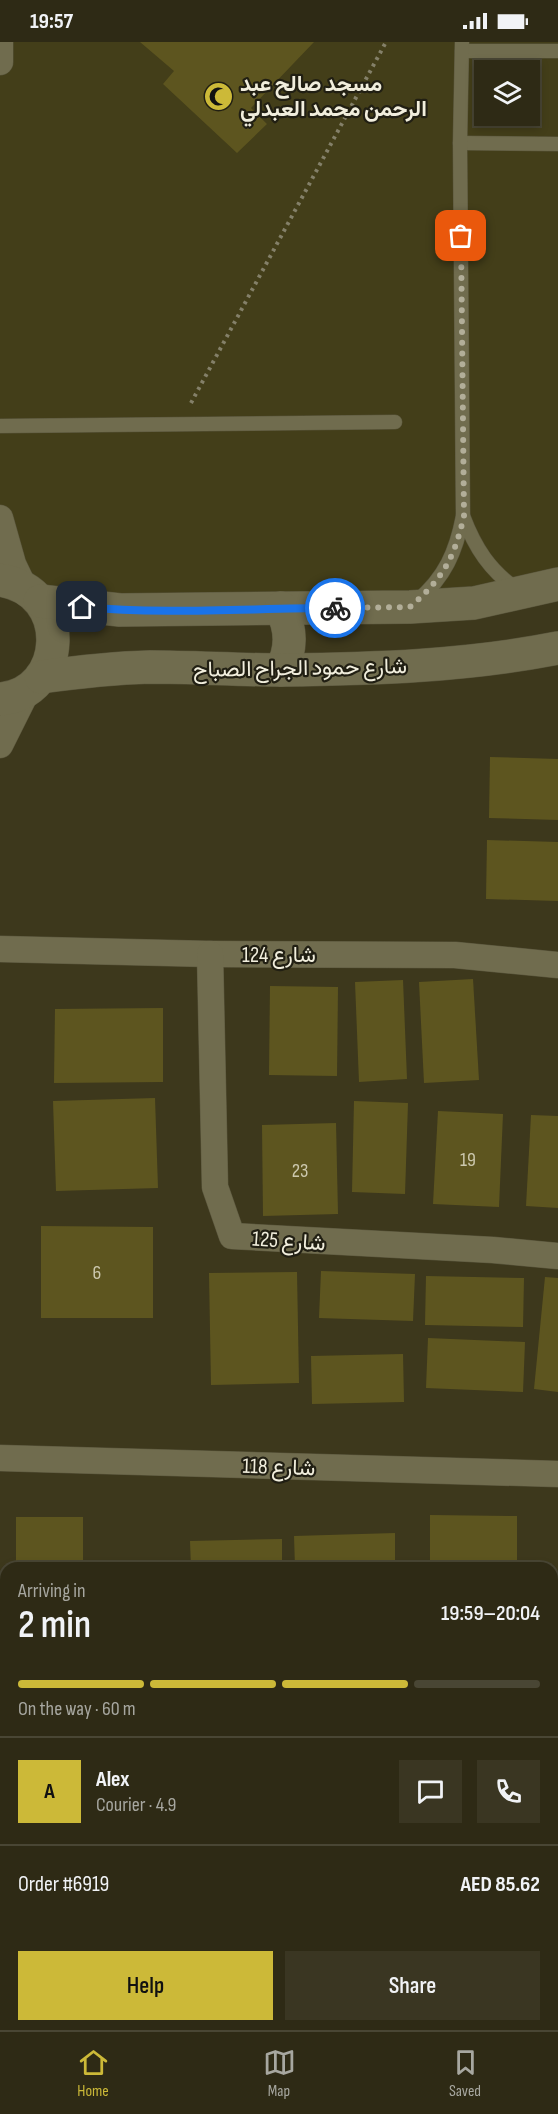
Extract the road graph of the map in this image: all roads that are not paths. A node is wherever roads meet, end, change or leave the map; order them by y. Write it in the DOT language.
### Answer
graph roads {
  1 [pos="0,42"];
  2 [pos="462,47"];
  3 [pos="558,51"];
  4 [pos="0,62"];
  5 [pos="460,143"];
  6 [pos="558,144"];
  7 [pos="395,422"];
  8 [pos="0,426"];
  9 [pos="464,516"];
  10 [pos="0,518"];
  11 [pos="558,584"];
  12 [pos="21,589"];
  13 [pos="522,593"];
  14 [pos="410,607"];
  15 [pos="281,608"];
  16 [pos="558,648"];
  17 [pos="281,670"];
  18 [pos="23,689"];
  19 [pos="0,745"];
  20 [pos="0,949"];
  21 [pos="210,954"];
  22 [pos="558,965"];
  23 [pos="558,1256"];
  24 [pos="0,1458"];
  25 [pos="558,1474"];
  1 -- 4 [label="street"];
  2 -- 3 [label="lane"];
  2 -- 5 [label="lane"];
  5 -- 6 [label="lane"];
  5 -- 9 [label="lane"];
  7 -- 8 [label="lane"];
  9 -- 13 [label="lane"];
  9 -- 14 [label="lane"];
  10 -- 12 [label="street"];
  11 -- 13 [label="street"];
  12 -- 15 [label="street"];
  12 -- 18 [label="street"];
  13 -- 14 [label="street"];
  14 -- 15 [label="street"];
  15 -- 17 [label="street"];
  16 -- 17 [label="street, شارع حمود الجراح الصباح"];
  17 -- 18 [label="street, شارع حمود الجراح الصباح"];
  18 -- 19 [label="street"];
  20 -- 21 [label="street, شارع 124"];
  21 -- 22 [label="street, شارع 124"];
  21 -- 23 [label="street, شارع 125"];
  24 -- 25 [label="street, شارع 118"];
}
